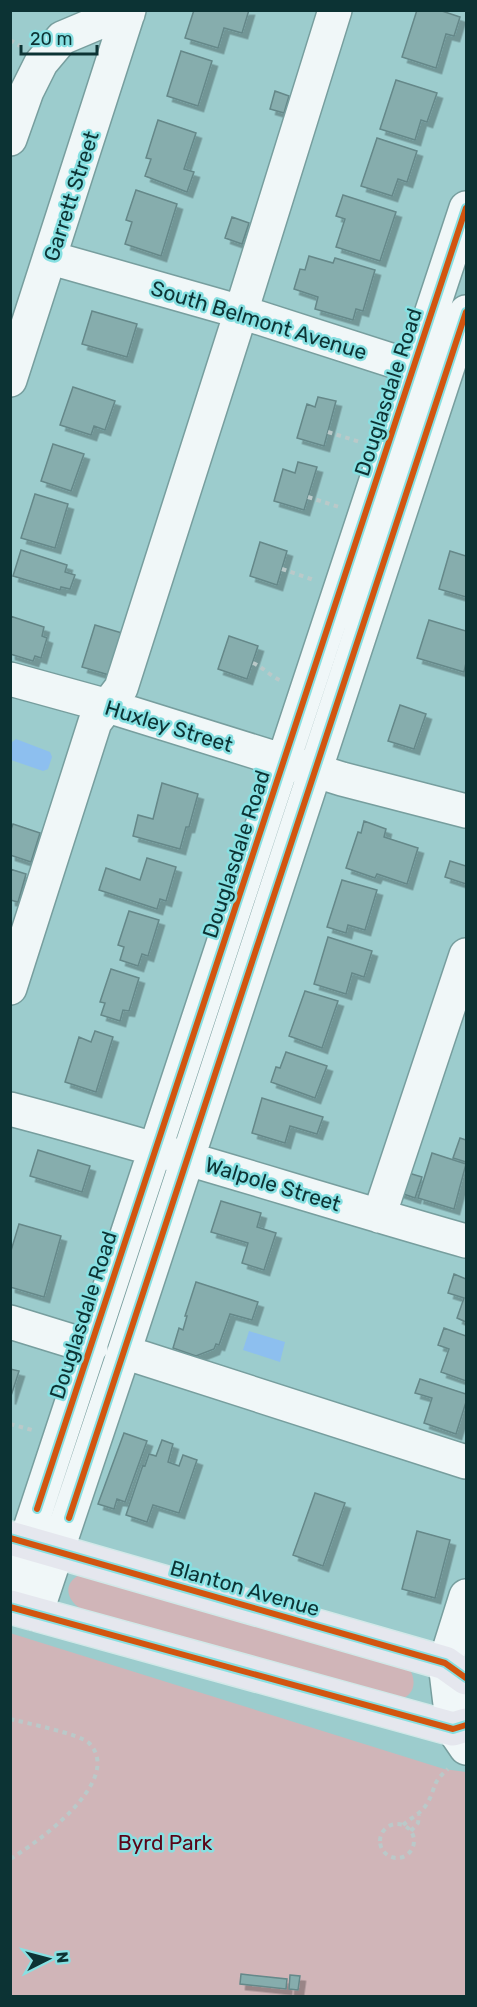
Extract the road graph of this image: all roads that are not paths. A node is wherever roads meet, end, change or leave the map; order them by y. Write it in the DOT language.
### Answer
graph roads {
  1 [pos="335,10"];
  2 [pos="127,12"];
  3 [pos="10,139"];
  4 [pos="466,208"];
  5 [pos="51,258"];
  6 [pos="242,312"];
  7 [pos="466,312"];
  8 [pos="414,368"];
  9 [pos="10,380"];
  10 [pos="456,381"];
  11 [pos="10,679"];
  12 [pos="108,706"];
  13 [pos="284,761"];
  14 [pos="315,770"];
  15 [pos="466,811"];
  16 [pos="466,955"];
  17 [pos="10,988"];
  18 [pos="10,1109"];
  19 [pos="156,1148"];
  20 [pos="187,1157"];
  21 [pos="379,1216"];
  22 [pos="466,1241"];
  23 [pos="10,1322"];
  24 [pos="91,1347"];
  25 [pos="124,1352"];
  26 [pos="466,1462"];
  27 [pos="18,1540"];
  28 [pos="57,1551"];
  29 [pos="10,1589"];
  30 [pos="466,1596"];
  31 [pos="23,1610"];
  32 [pos="456,1670"];
  33 [pos="459,1742"];
  1 -- 6 [label="street"];
  2 -- 3 [label="street"];
  2 -- 5 [label="street, Garrett Street"];
  4 -- 8 [label="street, Douglasdale Road"];
  5 -- 6 [label="street, South Belmont Avenue"];
  5 -- 9 [label="street, Garrett Street"];
  6 -- 8 [label="street, South Belmont Avenue"];
  6 -- 12 [label="street"];
  7 -- 10 [label="street"];
  8 -- 10 [label="street, South Belmont Avenue"];
  8 -- 13 [label="street, Douglasdale Road"];
  10 -- 14 [label="street"];
  11 -- 12 [label="street, Huxley Street"];
  12 -- 13 [label="street, Huxley Street"];
  12 -- 17 [label="street"];
  13 -- 14 [label="street, Huxley Street"];
  13 -- 19 [label="street, Douglasdale Road"];
  14 -- 15 [label="street, Huxley Street"];
  14 -- 20 [label="street"];
  16 -- 21 [label="street"];
  18 -- 19 [label="street, Walpole Street"];
  19 -- 20 [label="street, Walpole Street"];
  19 -- 24 [label="street, Douglasdale Road"];
  20 -- 21 [label="street, Walpole Street"];
  20 -- 25 [label="street"];
  21 -- 22 [label="street, Walpole Street"];
  23 -- 24 [label="street"];
  24 -- 27 [label="street, Douglasdale Road"];
  25 -- 26 [label="street"];
  25 -- 28 [label="street"];
  27 -- 28 [label="main road, Blanton Avenue"];
  27 -- 29 [label="street, Douglasdale Road"];
  28 -- 31 [label="street"];
  28 -- 32 [label="main road, Blanton Avenue"];
  30 -- 32 [label="street"];
  31 -- 33 [label="main road"];
  32 -- 33 [label="street"];
}
